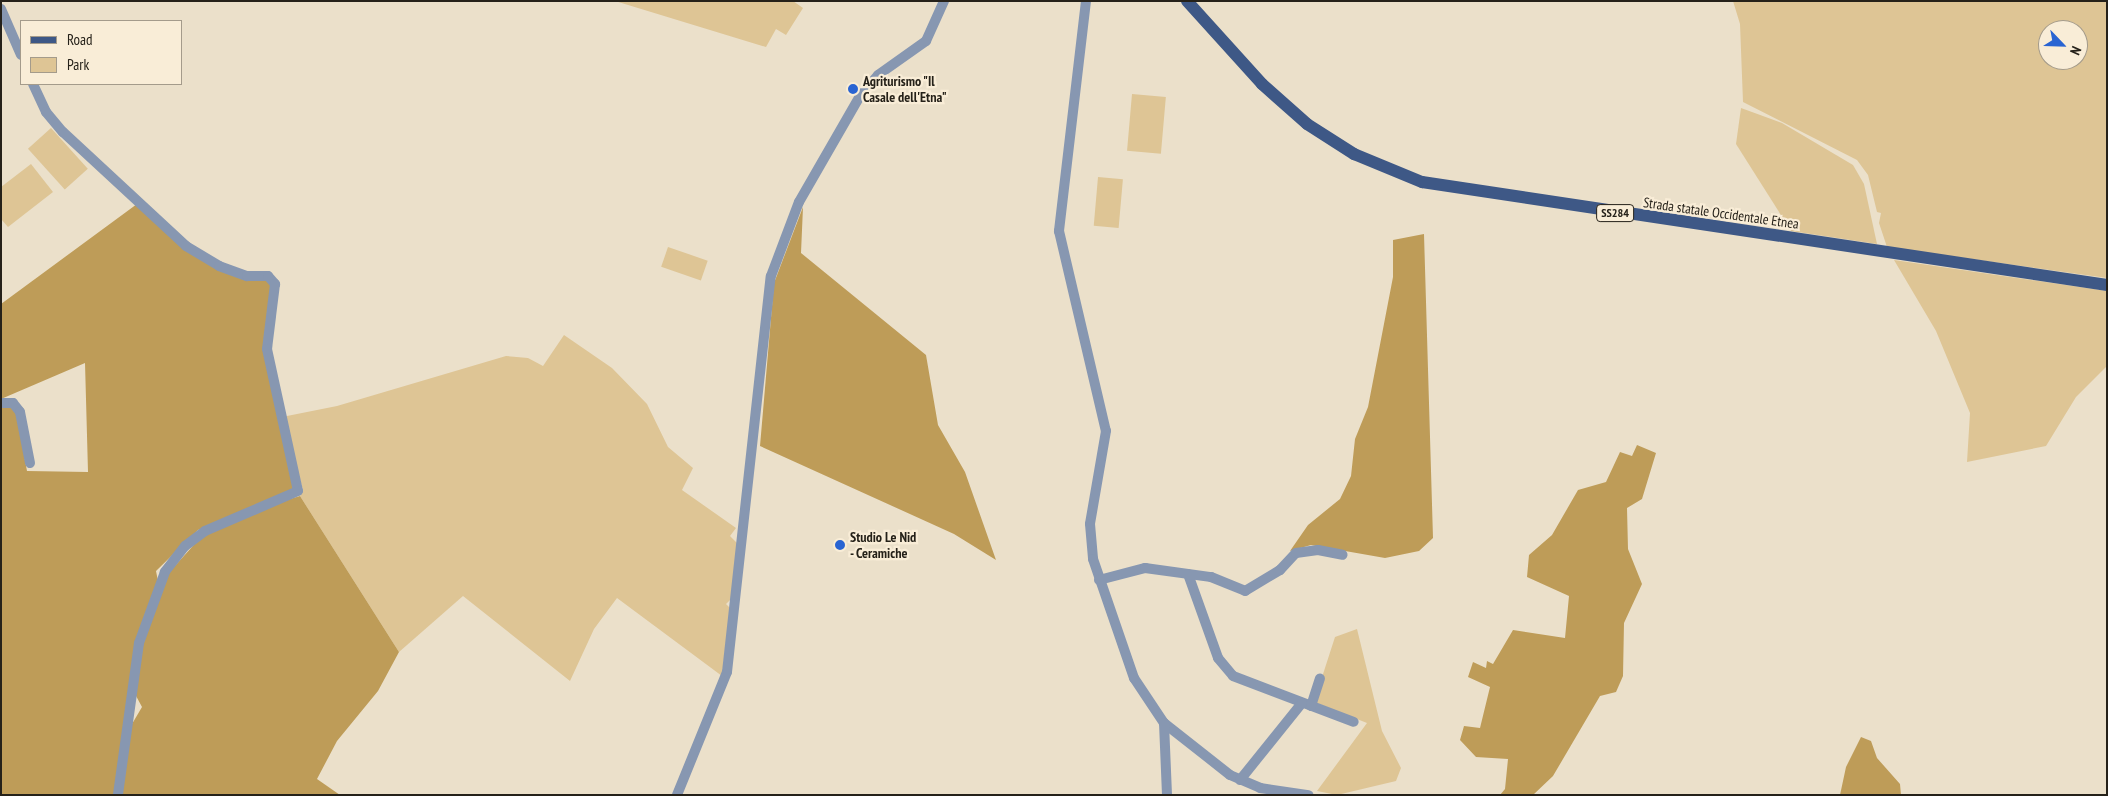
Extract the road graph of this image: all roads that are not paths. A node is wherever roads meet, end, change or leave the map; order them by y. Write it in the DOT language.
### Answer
graph roads {
  1 [pos="944,1"];
  2 [pos="1086,1"];
  3 [pos="1187,1"];
  4 [pos="1,9"];
  5 [pos="20,53"];
  6 [pos="33,85"];
  7 [pos="2107,285"];
  8 [pos="1,403"];
  9 [pos="30,462"];
  10 [pos="1343,555"];
  11 [pos="1188,574"];
  12 [pos="1099,580"];
  13 [pos="1320,678"];
  14 [pos="1306,704"];
  15 [pos="1354,722"];
  16 [pos="1164,723"];
  17 [pos="1240,780"];
  18 [pos="118,795"];
  19 [pos="677,795"];
  20 [pos="1167,795"];
  21 [pos="1308,795"];
  1 -- 19 [label="street"];
  2 -- 12 [label="street"];
  3 -- 7 [label="main road, Strada statale Occidentale Etnea / SS284"];
  4 -- 5 [label="street"];
  6 -- 18 [label="street"];
  8 -- 9 [label="street"];
  10 -- 11 [label="street"];
  11 -- 12 [label="street"];
  11 -- 14 [label="street"];
  12 -- 16 [label="street"];
  13 -- 14 [label="street"];
  14 -- 15 [label="street"];
  14 -- 17 [label="street"];
  16 -- 17 [label="street"];
  16 -- 20 [label="street"];
  17 -- 21 [label="street"];
}
